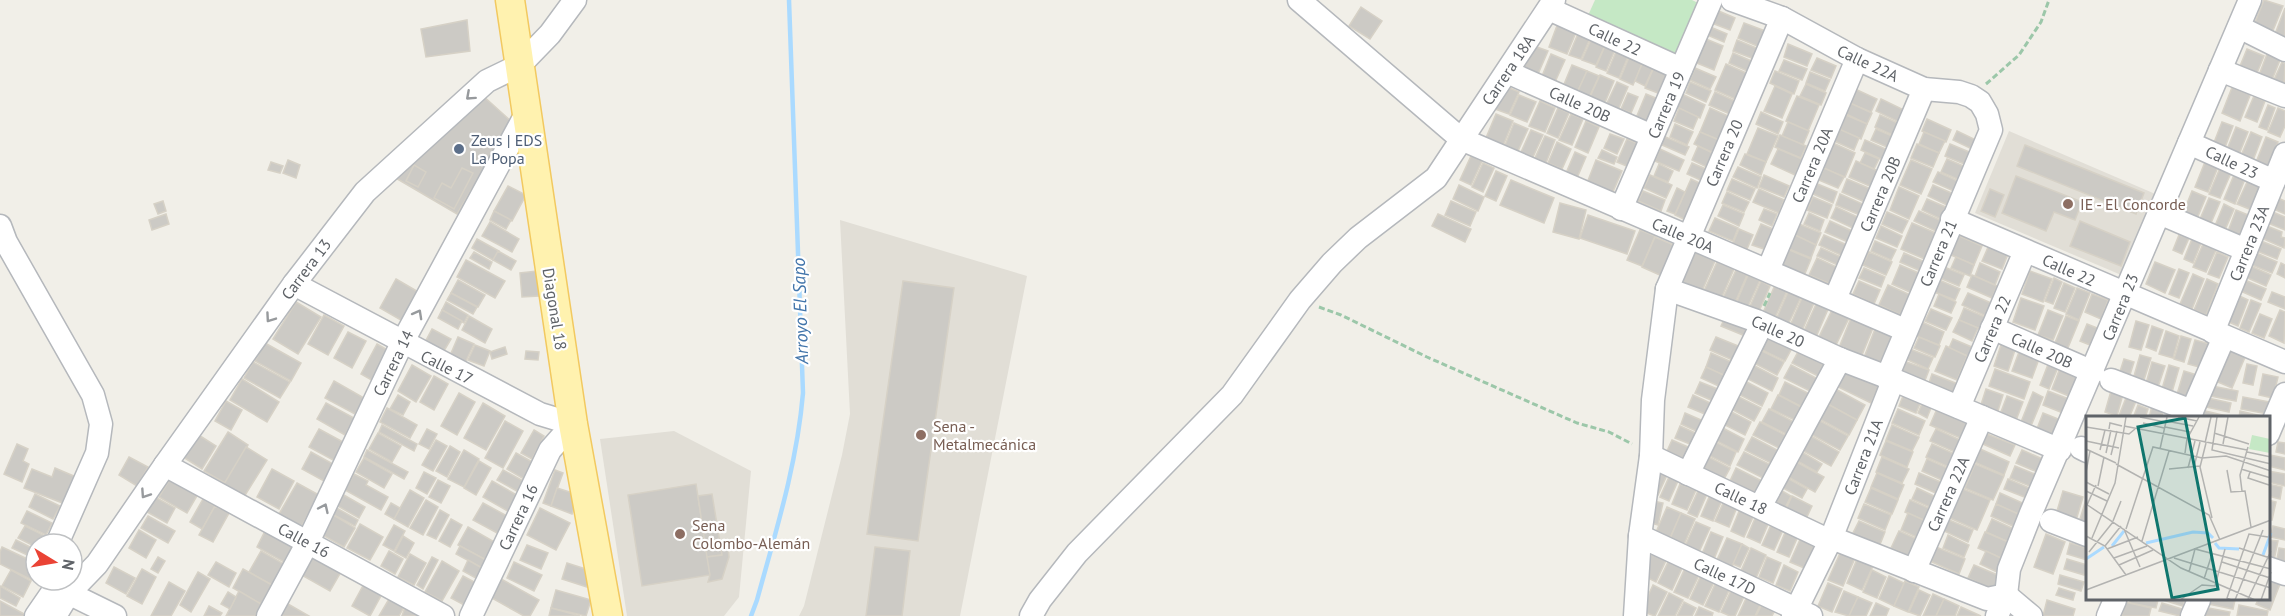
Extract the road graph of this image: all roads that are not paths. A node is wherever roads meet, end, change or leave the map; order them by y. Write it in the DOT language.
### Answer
graph roads {
  1 [pos="510,0"];
  2 [pos="574,0"];
  3 [pos="1299,0"];
  4 [pos="1711,0"];
  5 [pos="1732,0"];
  6 [pos="2250,0"];
  7 [pos="1552,4"];
  8 [pos="1782,18"];
  9 [pos="2239,27"];
  10 [pos="2285,50"];
  11 [pos="1857,59"];
  12 [pos="519,65"];
  13 [pos="1681,69"];
  14 [pos="2220,70"];
  15 [pos="1507,72"];
  16 [pos="1924,89"];
  17 [pos="2285,96"];
  18 [pos="526,114"];
  19 [pos="1991,130"];
  20 [pos="1652,136"];
  21 [pos="1461,140"];
  22 [pos="2189,142"];
  23 [pos="2285,154"];
  24 [pos="2274,181"];
  25 [pos="1621,209"];
  26 [pos="2159,213"];
  27 [pos="1952,219"];
  28 [pos="0,226"];
  29 [pos="1688,238"];
  30 [pos="2246,250"];
  31 [pos="2025,251"];
  32 [pos="1773,272"];
  33 [pos="294,284"];
  34 [pos="1667,289"];
  35 [pos="2124,294"];
  36 [pos="1835,299"];
  37 [pos="1759,322"];
  38 [pos="1992,328"];
  39 [pos="1905,330"];
  40 [pos="2218,334"];
  41 [pos="402,343"];
  42 [pos="2284,358"];
  43 [pos="1840,359"];
  44 [pos="2102,376"];
  45 [pos="1887,377"];
  46 [pos="2285,394"];
  47 [pos="1959,406"];
  48 [pos="2191,415"];
  49 [pos="2088,416"];
  50 [pos="1982,417"];
  51 [pos="2086,421"];
  52 [pos="573,424"];
  53 [pos="2270,429"];
  54 [pos="2076,449"];
  55 [pos="1651,456"];
  56 [pos="165,465"];
  57 [pos="1688,474"];
  58 [pos="1760,507"];
  59 [pos="2051,521"];
  60 [pos="62,532"];
  61 [pos="2086,535"];
  62 [pos="1640,536"];
  63 [pos="1831,539"];
  64 [pos="308,542"];
  65 [pos="2270,569"];
  66 [pos="1914,571"];
  67 [pos="84,573"];
  68 [pos="2285,574"];
  69 [pos="58,592"];
  70 [pos="63,592"];
  71 [pos="76,592"];
  72 [pos="2115,601"];
  73 [pos="2199,601"];
  74 [pos="2001,606"];
  75 [pos="1800,614"];
  76 [pos="36,616"];
  77 [pos="55,616"];
  78 [pos="115,616"];
  79 [pos="268,616"];
  80 [pos="443,616"];
  81 [pos="471,616"];
  82 [pos="608,616"];
  83 [pos="1031,616"];
  84 [pos="1635,616"];
  85 [pos="2031,616"];
  86 [pos="2109,616"];
  87 [pos="2192,616"];
  1 -- 12 [label="main road, Diagonal 18"];
  2 -- 12 [label="street, Carrera 13"];
  3 -- 21 [label="street, Calle 20A"];
  4 -- 13 [label="street, Carrera 19"];
  5 -- 8 [label="street, Calle 22A"];
  6 -- 9 [label="street, Carrera 23"];
  7 -- 13 [label="street, Calle 22"];
  7 -- 15 [label="street, Carrera 18A"];
  8 -- 11 [label="street, Calle 22A"];
  8 -- 29 [label="street, Carrera 20"];
  9 -- 10 [label="street"];
  9 -- 14 [label="street, Carrera 23"];
  11 -- 16 [label="street, Calle 22A"];
  11 -- 32 [label="street, Carrera 20A"];
  12 -- 18 [label="main road, Diagonal 18"];
  12 -- 33 [label="street, Carrera 13, one-way"];
  13 -- 20 [label="street, Carrera 19"];
  14 -- 17 [label="street"];
  14 -- 22 [label="street, Carrera 23"];
  15 -- 20 [label="street, Calle 20B"];
  15 -- 21 [label="street, Carrera 18A"];
  16 -- 19 [label="street, Calle 22A"];
  16 -- 36 [label="street, Carrera 20B"];
  41 -- 18 [label="street, Carrera 14, one-way"];
  18 -- 52 [label="main road, Diagonal 18"];
  19 -- 27 [label="street, Carrera 21"];
  20 -- 25 [label="street, Carrera 19"];
  21 -- 25 [label="street, Calle 20A"];
  21 -- 83 [label="street, Carrera 18A"];
  22 -- 24 [label="street, Calle 23"];
  22 -- 26 [label="street, Carrera 23"];
  23 -- 24 [label="street, Carrera 23A"];
  24 -- 30 [label="street, Carrera 23A"];
  25 -- 29 [label="street, Calle 20A"];
  26 -- 30 [label="street"];
  26 -- 35 [label="street, Carrera 23"];
  27 -- 31 [label="street, Calle 22"];
  27 -- 39 [label="street, Carrera 21"];
  28 -- 60 [label="street"];
  29 -- 32 [label="street, Calle 20A"];
  29 -- 34 [label="street, Carrera 20"];
  30 -- 40 [label="street, Carrera 23A"];
  31 -- 35 [label="street, Calle 22"];
  31 -- 38 [label="street, Carrera 22"];
  32 -- 36 [label="street, Calle 20A"];
  33 -- 41 [label="street, Calle 17"];
  33 -- 56 [label="street, Carrera 13, one-way"];
  34 -- 37 [label="street, Calle 20"];
  34 -- 55 [label="street, Carrera 20"];
  35 -- 40 [label="street, Calle 22"];
  35 -- 44 [label="street, Carrera 23"];
  36 -- 39 [label="street, Calle 20A"];
  37 -- 43 [label="street, Calle 20"];
  37 -- 57 [label="street"];
  38 -- 44 [label="street, Calle 20B"];
  38 -- 47 [label="street, Carrera 22"];
  39 -- 45 [label="street, Carrera 21"];
  40 -- 42 [label="street, Calle 22"];
  40 -- 48 [label="street, Carrera 23A"];
  41 -- 52 [label="street, Calle 17"];
  64 -- 41 [label="street, Carrera 14, one-way"];
  43 -- 45 [label="street, Calle 20"];
  43 -- 58 [label="street"];
  44 -- 48 [label="street, Calle 20B"];
  44 -- 49 [label="street, Carrera 23"];
  45 -- 47 [label="street"];
  45 -- 63 [label="street, Carrera 21A"];
  46 -- 53 [label="street"];
  47 -- 50 [label="street"];
  50 -- 54 [label="street"];
  50 -- 66 [label="street, Carrera 22A"];
  51 -- 54 [label="street, Carrera 23"];
  52 -- 81 [label="street, Carrera 16"];
  52 -- 82 [label="main road, Diagonal 18"];
  54 -- 74 [label="street, Carrera 23"];
  55 -- 57 [label="street, Calle 18"];
  55 -- 62 [label="street, Carrera 20"];
  56 -- 64 [label="street, Calle 16"];
  56 -- 67 [label="street, Carrera 13, one-way"];
  57 -- 58 [label="street, Calle 18"];
  58 -- 63 [label="street, Calle 18"];
  59 -- 61 [label="street"];
  62 -- 75 [label="street, Calle 17D"];
  62 -- 84 [label="street, Carrera 20"];
  63 -- 66 [label="street, Calle 18"];
  63 -- 75 [label="street"];
  64 -- 79 [label="street, Carrera 14"];
  64 -- 80 [label="street, Calle 16"];
  65 -- 68 [label="street"];
  66 -- 74 [label="street, Calle 18"];
  69 -- 76 [label="street, Carrera 13"];
  70 -- 77 [label="street, Carrera 13"];
  71 -- 78 [label="street"];
  72 -- 86 [label="street"];
  73 -- 87 [label="street"];
  74 -- 85 [label="street"];
}
